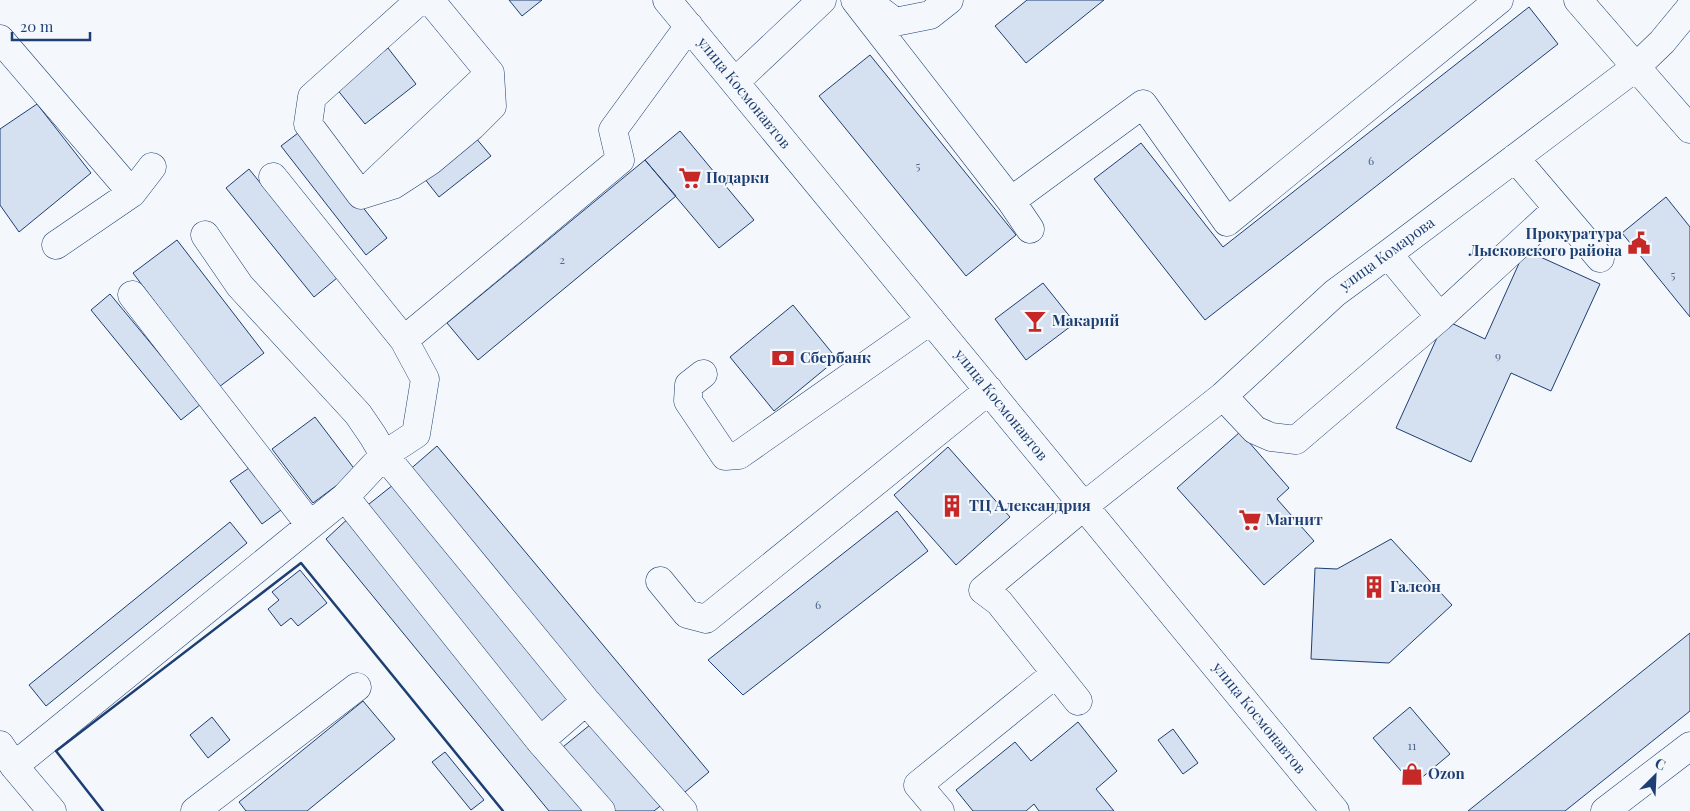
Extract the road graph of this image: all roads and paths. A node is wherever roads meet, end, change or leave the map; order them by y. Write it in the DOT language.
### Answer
graph roads {
  1 [pos="420,0"];
  2 [pos="430,0"];
  3 [pos="668,0"];
  4 [pos="822,0"];
  5 [pos="855,0"];
  6 [pos="866,0"];
  7 [pos="949,0"];
  8 [pos="1499,0"];
  9 [pos="1578,0"];
  10 [pos="1690,8"];
  11 [pos="689,26"];
  12 [pos="0,39"];
  13 [pos="1636,67"];
  14 [pos="735,82"];
  15 [pos="1690,129"];
  16 [pos="1516,158"];
  17 [pos="152,167"];
  18 [pos="273,176"];
  19 [pos="132,193"];
  20 [pos="1011,201"];
  21 [pos="1557,209"];
  22 [pos="1030,230"];
  23 [pos="205,235"];
  24 [pos="56,246"];
  25 [pos="1388,254"];
  26 [pos="1600,258"];
  27 [pos="132,295"];
  28 [pos="1440,317"];
  29 [pos="931,320"];
  30 [pos="404,340"];
  31 [pos="704,374"];
  32 [pos="989,390"];
  33 [pos="1223,396"];
  34 [pos="384,455"];
  35 [pos="345,497"];
  36 [pos="1084,506"];
  37 [pos="310,525"];
  38 [pos="660,581"];
  39 [pos="1055,674"];
  40 [pos="357,687"];
  41 [pos="586,701"];
  42 [pos="1078,701"];
  43 [pos="540,741"];
  44 [pos="1690,746"];
  45 [pos="5,755"];
  46 [pos="52,811"];
  47 [pos="195,811"];
  48 [pos="601,811"];
  49 [pos="684,811"];
  50 [pos="940,811"];
  51 [pos="1335,811"];
  52 [pos="1605,811"];
  1 -- 2 [label="street"];
  3 -- 11 [label="street, улица Космонавтов"];
  4 -- 14 [label="street"];
  5 -- 20 [label="street"];
  6 -- 7 [label="street"];
  8 -- 20 [label="street"];
  9 -- 13 [label="street"];
  10 -- 13 [label="street, улица Комарова"];
  11 -- 14 [label="street, улица Космонавтов"];
  11 -- 30 [label="street"];
  12 -- 19 [label="street"];
  13 -- 15 [label="street"];
  13 -- 16 [label="street, улица Комарова"];
  14 -- 29 [label="street, улица Космонавтов"];
  16 -- 21 [label="street"];
  16 -- 25 [label="street, улица Комарова"];
  17 -- 19 [label="street"];
  18 -- 30 [label="street"];
  19 -- 24 [label="street"];
  20 -- 22 [label="street"];
  21 -- 26 [label="street"];
  21 -- 28 [label="street"];
  23 -- 34 [label="street"];
  25 -- 28 [label="street"];
  25 -- 33 [label="street, улица Комарова"];
  27 -- 37 [label="street"];
  28 -- 33 [label="street"];
  29 -- 31 [label="street"];
  29 -- 32 [label="street, улица Космонавтов"];
  30 -- 34 [label="street"];
  32 -- 36 [label="street, улица Космонавтов"];
  32 -- 38 [label="street"];
  33 -- 36 [label="street, улица Комарова"];
  34 -- 35 [label="street"];
  34 -- 41 [label="street"];
  35 -- 37 [label="street"];
  35 -- 43 [label="street"];
  36 -- 39 [label="street, улица Комарова"];
  36 -- 51 [label="street, улица Космонавтов"];
  37 -- 45 [label="street"];
  39 -- 42 [label="street"];
  39 -- 50 [label="street"];
  40 -- 47 [label="street"];
  41 -- 43 [label="street"];
  41 -- 49 [label="street"];
  43 -- 48 [label="street"];
  44 -- 52 [label="street"];
  45 -- 46 [label="street"];
}
